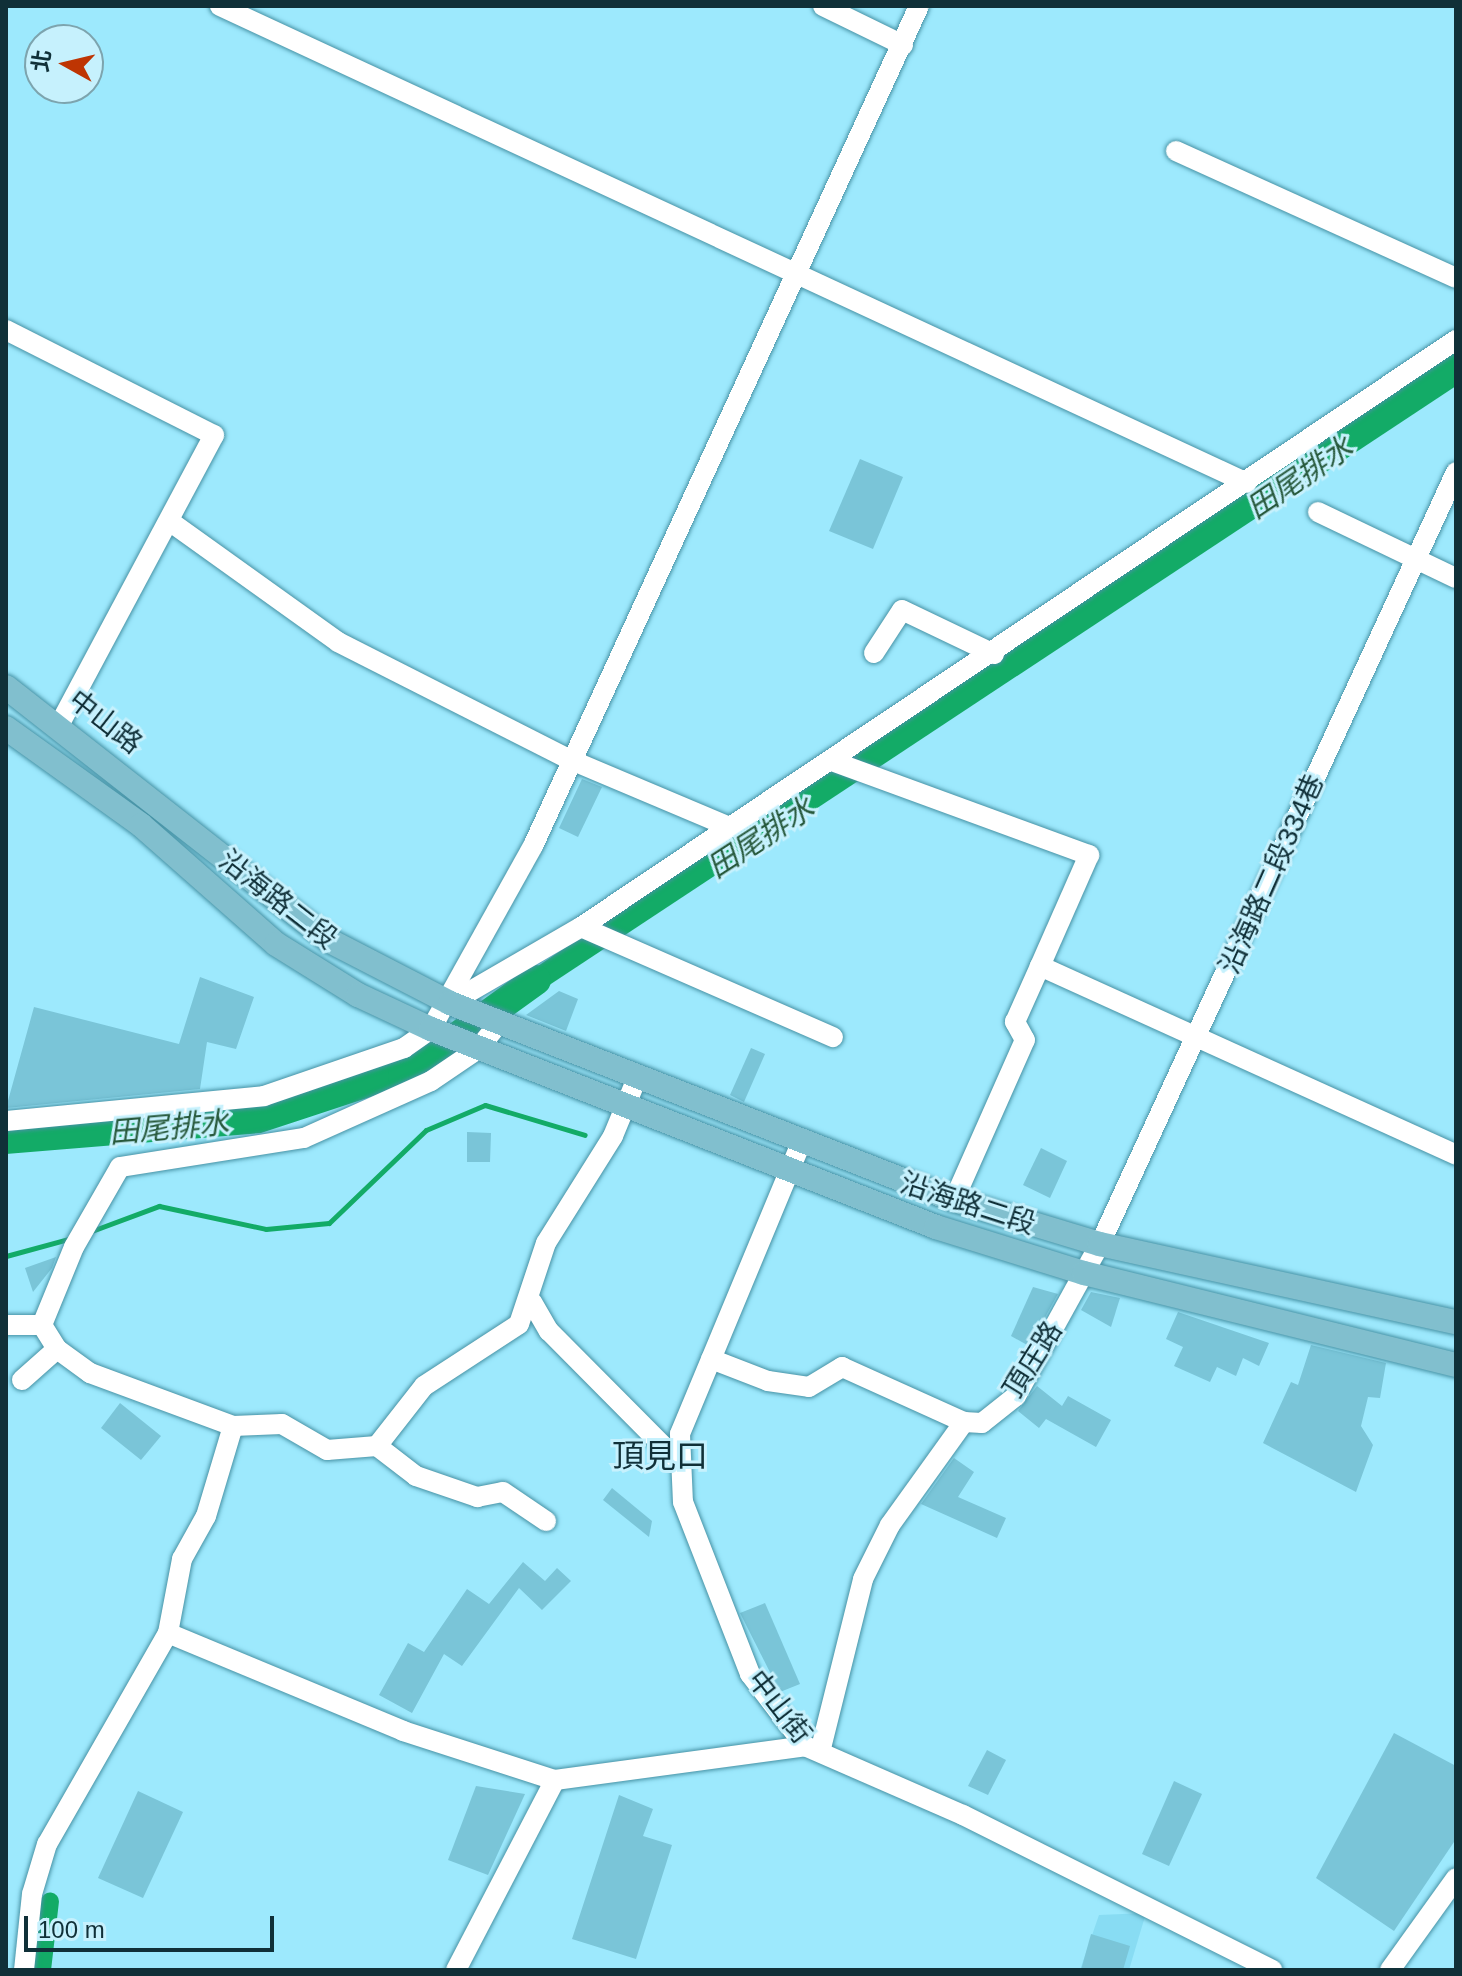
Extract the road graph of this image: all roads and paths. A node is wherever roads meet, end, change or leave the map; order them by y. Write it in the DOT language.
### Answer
graph roads {
  1 [pos="220,6"];
  2 [pos="823,6"];
  3 [pos="919,6"];
  4 [pos="903,45"];
  5 [pos="1176,151"];
  6 [pos="799,270"];
  7 [pos="1456,278"];
  8 [pos="6,330"];
  9 [pos="1456,340"];
  10 [pos="1456,472"];
  11 [pos="1247,483"];
  12 [pos="1318,512"];
  13 [pos="172,523"];
  14 [pos="1416,556"];
  15 [pos="1456,578"];
  16 [pos="874,653"];
  17 [pos="994,654"];
  18 [pos="6,687"];
  19 [pos="60,723"];
  20 [pos="6,728"];
  21 [pos="571,760"];
  22 [pos="841,764"];
  23 [pos="166,807"];
  24 [pos="727,826"];
  25 [pos="588,930"];
  26 [pos="1040,966"];
  27 [pos="450,1003"];
  28 [pos="498,1024"];
  29 [pos="431,1029"];
  30 [pos="1198,1036"];
  31 [pos="833,1037"];
  32 [pos="478,1049"];
  33 [pos="637,1078"];
  34 [pos="626,1106"];
  35 [pos="6,1121"];
  36 [pos="801,1143"];
  37 [pos="1456,1155"];
  38 [pos="790,1172"];
  39 [pos="954,1200"];
  40 [pos="1100,1244"];
  41 [pos="1084,1273"];
  42 [pos="532,1302"];
  43 [pos="1455,1321"];
  44 [pos="6,1325"];
  45 [pos="42,1325"];
  46 [pos="57,1349"];
  47 [pos="711,1359"];
  48 [pos="1456,1365"];
  49 [pos="22,1380"];
  50 [pos="964,1422"];
  51 [pos="233,1426"];
  52 [pos="377,1446"];
  53 [pos="678,1461"];
  54 [pos="546,1521"];
  55 [pos="168,1633"];
  56 [pos="812,1749"];
  57 [pos="555,1780"];
  58 [pos="1456,1878"];
  59 [pos="24,1970"];
  60 [pos="456,1970"];
  61 [pos="1272,1970"];
  62 [pos="1390,1970"];
  1 -- 6 [label="street"];
  2 -- 4 [label="street"];
  3 -- 4 [label="street"];
  4 -- 6 [label="street"];
  5 -- 7 [label="street"];
  6 -- 11 [label="street"];
  6 -- 21 [label="street"];
  8 -- 13 [label="street"];
  9 -- 11 [label="street"];
  10 -- 14 [label="street, 沿海路二段334巷"];
  11 -- 17 [label="street"];
  12 -- 14 [label="street"];
  13 -- 19 [label="street"];
  13 -- 21 [label="street"];
  14 -- 15 [label="street"];
  14 -- 30 [label="street, 沿海路二段334巷"];
  16 -- 17 [label="street"];
  17 -- 22 [label="street"];
  18 -- 19 [label="main road, 中山路"];
  19 -- 23 [label="main road, 中山路"];
  20 -- 29 [label="main road, 沿海路二段"];
  21 -- 24 [label="street"];
  21 -- 27 [label="street"];
  22 -- 24 [label="street"];
  22 -- 26 [label="street"];
  23 -- 27 [label="main road, 沿海路二段"];
  24 -- 25 [label="street"];
  25 -- 27 [label="street"];
  25 -- 31 [label="street"];
  26 -- 30 [label="street"];
  26 -- 39 [label="street"];
  27 -- 28 [label="main road, 沿海路二段"];
  27 -- 29 [label="street"];
  28 -- 32 [label="street"];
  28 -- 33 [label="main road, 沿海路二段"];
  29 -- 32 [label="main road, 沿海路二段"];
  29 -- 35 [label="street"];
  30 -- 37 [label="street"];
  30 -- 40 [label="street, 沿海路二段334巷"];
  32 -- 34 [label="main road, 沿海路二段"];
  32 -- 45 [label="street"];
  33 -- 34 [label="street"];
  33 -- 36 [label="main road, 沿海路二段"];
  34 -- 38 [label="main road, 沿海路二段"];
  34 -- 42 [label="street"];
  36 -- 38 [label="street, 中山街"];
  36 -- 39 [label="main road, 沿海路二段"];
  38 -- 41 [label="main road, 沿海路二段"];
  38 -- 47 [label="street, 中山街"];
  39 -- 40 [label="main road, 沿海路二段"];
  40 -- 41 [label="street, 沿海路二段334巷"];
  40 -- 43 [label="main road, 沿海路二段"];
  41 -- 48 [label="main road, 沿海路二段"];
  41 -- 50 [label="street, 頂庄路"];
  42 -- 52 [label="street"];
  42 -- 53 [label="street"];
  44 -- 45 [label="street"];
  45 -- 46 [label="street"];
  46 -- 49 [label="street"];
  46 -- 51 [label="street"];
  47 -- 50 [label="street"];
  47 -- 53 [label="street, 中山街"];
  50 -- 56 [label="street"];
  51 -- 52 [label="street"];
  51 -- 55 [label="street"];
  52 -- 54 [label="street"];
  53 -- 56 [label="street, 中山街"];
  55 -- 57 [label="street"];
  55 -- 59 [label="street"];
  56 -- 57 [label="street"];
  56 -- 61 [label="street, 中山街"];
  57 -- 60 [label="street"];
  58 -- 62 [label="street"];
}
